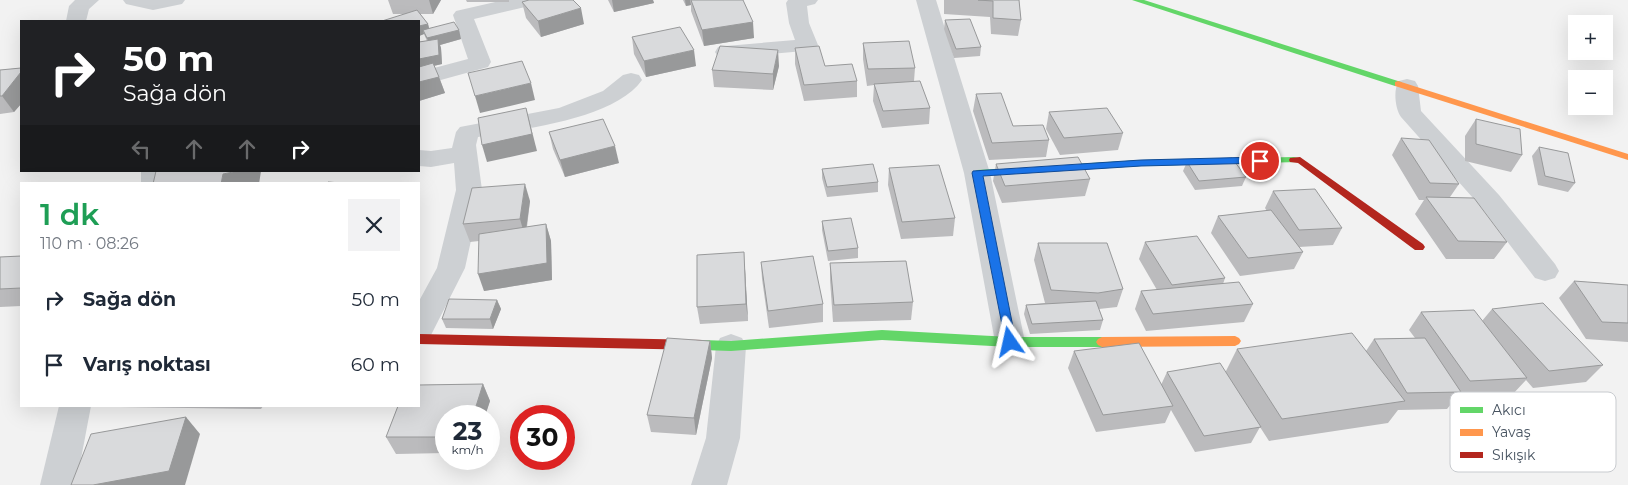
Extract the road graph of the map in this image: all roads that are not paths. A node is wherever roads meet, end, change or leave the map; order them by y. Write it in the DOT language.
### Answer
graph roads {
  1 [pos="89,0"];
  2 [pos="133,0"];
  3 [pos="175,0"];
  4 [pos="529,0"];
  5 [pos="808,0"];
  6 [pos="926,0"];
  7 [pos="1136,0"];
  8 [pos="76,20"];
  9 [pos="726,52"];
  10 [pos="420,80"];
  11 [pos="631,80"];
  12 [pos="1407,86"];
  13 [pos="465,154"];
  14 [pos="1628,157"];
  15 [pos="420,158"];
  16 [pos="977,173"];
  17 [pos="1418,247"];
  18 [pos="1545,271"];
  19 [pos="420,327"];
  20 [pos="420,339"];
  21 [pos="1235,341"];
  22 [pos="1010,342"];
  23 [pos="731,346"];
  24 [pos="75,407"];
  25 [pos="58,485"];
  26 [pos="709,485"];
  1 -- 8 [label="street"];
  2 -- 3 [label="street"];
  4 -- 10 [label="street"];
  5 -- 9 [label="street"];
  6 -- 16 [label="street"];
  7 -- 12 [label="street"];
  11 -- 13 [label="street"];
  12 -- 14 [label="street"];
  12 -- 18 [label="street"];
  13 -- 15 [label="street"];
  13 -- 19 [label="street"];
  16 -- 17 [label="street"];
  16 -- 22 [label="street"];
  20 -- 23 [label="street"];
  21 -- 22 [label="street"];
  22 -- 23 [label="street"];
  23 -- 26 [label="street"];
  24 -- 25 [label="street"];
}
